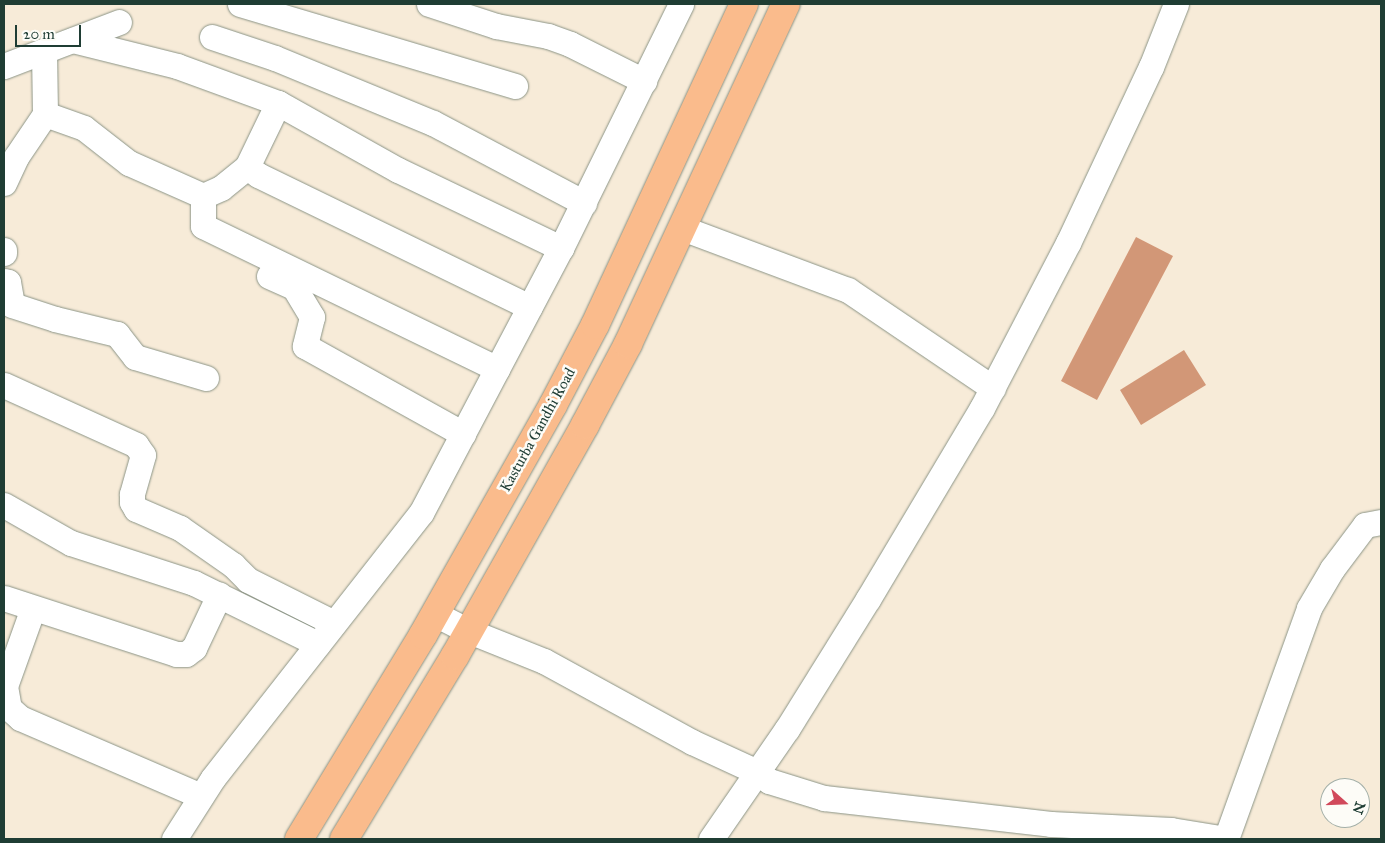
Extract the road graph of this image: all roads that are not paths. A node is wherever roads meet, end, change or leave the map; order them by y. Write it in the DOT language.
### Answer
graph roads {
  1 [pos="240,4"];
  2 [pos="429,4"];
  3 [pos="681,4"];
  4 [pos="744,4"];
  5 [pos="786,4"];
  6 [pos="1176,4"];
  7 [pos="1192,4"];
  8 [pos="288,11"];
  9 [pos="119,22"];
  10 [pos="212,37"];
  11 [pos="73,40"];
  12 [pos="44,51"];
  13 [pos="275,58"];
  14 [pos="4,66"];
  15 [pos="644,81"];
  16 [pos="515,86"];
  17 [pos="278,104"];
  18 [pos="46,114"];
  19 [pos="247,167"];
  20 [pos="4,184"];
  21 [pos="202,196"];
  22 [pos="584,203"];
  23 [pos="682,228"];
  24 [pos="561,248"];
  25 [pos="267,258"];
  26 [pos="4,281"];
  27 [pos="530,307"];
  28 [pos="497,370"];
  29 [pos="206,378"];
  30 [pos="4,385"];
  31 [pos="992,388"];
  32 [pos="463,434"];
  33 [pos="4,505"];
  34 [pos="1381,522"];
  35 [pos="219,595"];
  36 [pos="4,598"];
  37 [pos="33,608"];
  38 [pos="435,614"];
  39 [pos="334,623"];
  40 [pos="469,631"];
  41 [pos="318,644"];
  42 [pos="763,776"];
  43 [pos="201,796"];
  44 [pos="174,839"];
  45 [pos="299,839"];
  46 [pos="344,839"];
  47 [pos="711,839"];
  48 [pos="729,839"];
  49 [pos="1226,839"];
  1 -- 8 [label="street"];
  2 -- 15 [label="street"];
  3 -- 15 [label="street"];
  4 -- 38 [label="main road, Kasturba Gandhi Road"];
  5 -- 23 [label="main road"];
  6 -- 31 [label="street"];
  7 -- 42 [label="street"];
  8 -- 13 [label="street"];
  8 -- 16 [label="street"];
  9 -- 11 [label="street"];
  10 -- 13 [label="street"];
  11 -- 12 [label="street"];
  11 -- 17 [label="street"];
  12 -- 14 [label="street"];
  12 -- 18 [label="street"];
  13 -- 22 [label="street"];
  15 -- 22 [label="street"];
  17 -- 19 [label="street"];
  17 -- 24 [label="street"];
  18 -- 20 [label="street"];
  18 -- 21 [label="street"];
  19 -- 21 [label="street"];
  19 -- 27 [label="street"];
  21 -- 25 [label="street"];
  22 -- 24 [label="street"];
  23 -- 31 [label="street"];
  23 -- 40 [label="main road"];
  24 -- 27 [label="street"];
  25 -- 28 [label="street"];
  25 -- 32 [label="street"];
  26 -- 29 [label="street"];
  27 -- 28 [label="street"];
  28 -- 32 [label="street"];
  30 -- 39 [label="street"];
  31 -- 42 [label="street"];
  32 -- 39 [label="street"];
  33 -- 35 [label="street"];
  34 -- 49 [label="street"];
  35 -- 37 [label="street"];
  35 -- 41 [label="street"];
  36 -- 37 [label="street"];
  37 -- 43 [label="street"];
  38 -- 40 [label="street"];
  38 -- 45 [label="main road, Kasturba Gandhi Road"];
  39 -- 41 [label="street"];
  40 -- 42 [label="street"];
  40 -- 46 [label="main road"];
  41 -- 43 [label="street"];
  42 -- 47 [label="street"];
  42 -- 48 [label="street"];
  42 -- 49 [label="street"];
  43 -- 44 [label="street"];
}
